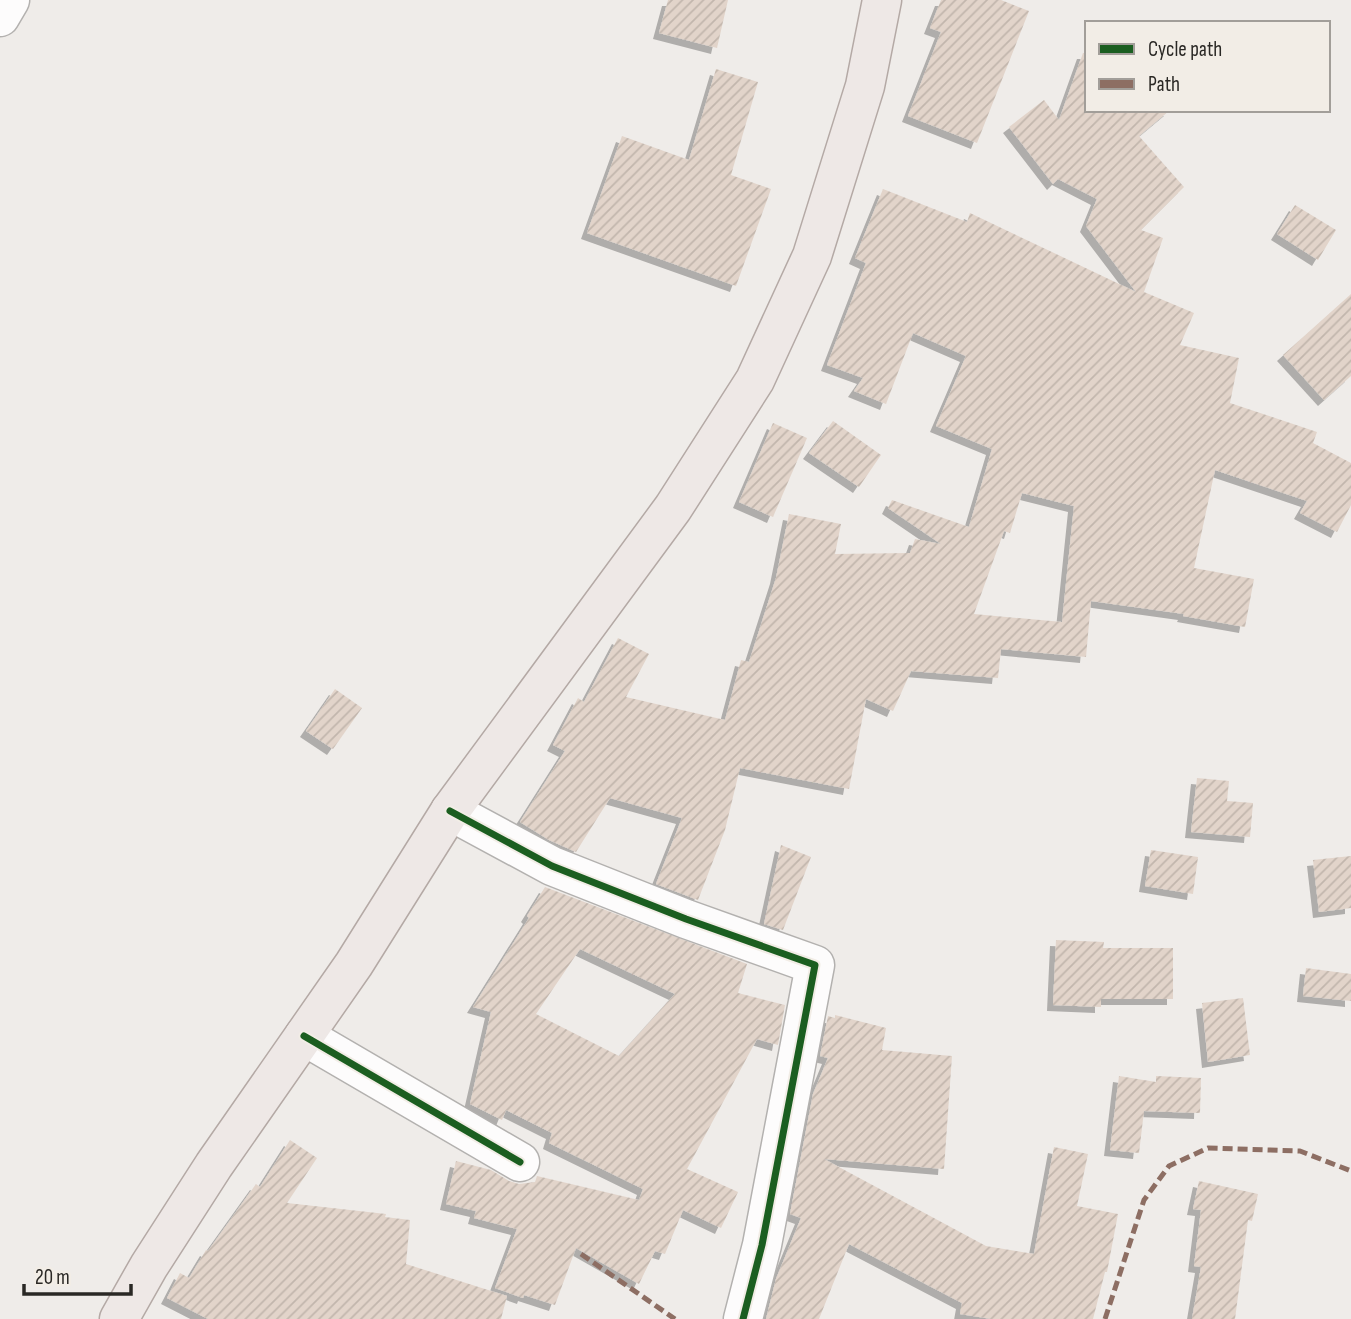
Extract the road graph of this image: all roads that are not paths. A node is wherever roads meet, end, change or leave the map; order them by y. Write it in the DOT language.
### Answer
graph roads {
  1 [pos="10,0"];
  2 [pos="882,0"];
  3 [pos="0,17"];
  4 [pos="450,811"];
  5 [pos="304,1036"];
  6 [pos="520,1162"];
  7 [pos="119,1319"];
  8 [pos="744,1319"];
  1 -- 3 [label="street"];
  2 -- 4 [label="main road"];
  4 -- 5 [label="main road"];
  4 -- 8 [label="street"];
  5 -- 6 [label="street"];
  5 -- 7 [label="main road"];
}
